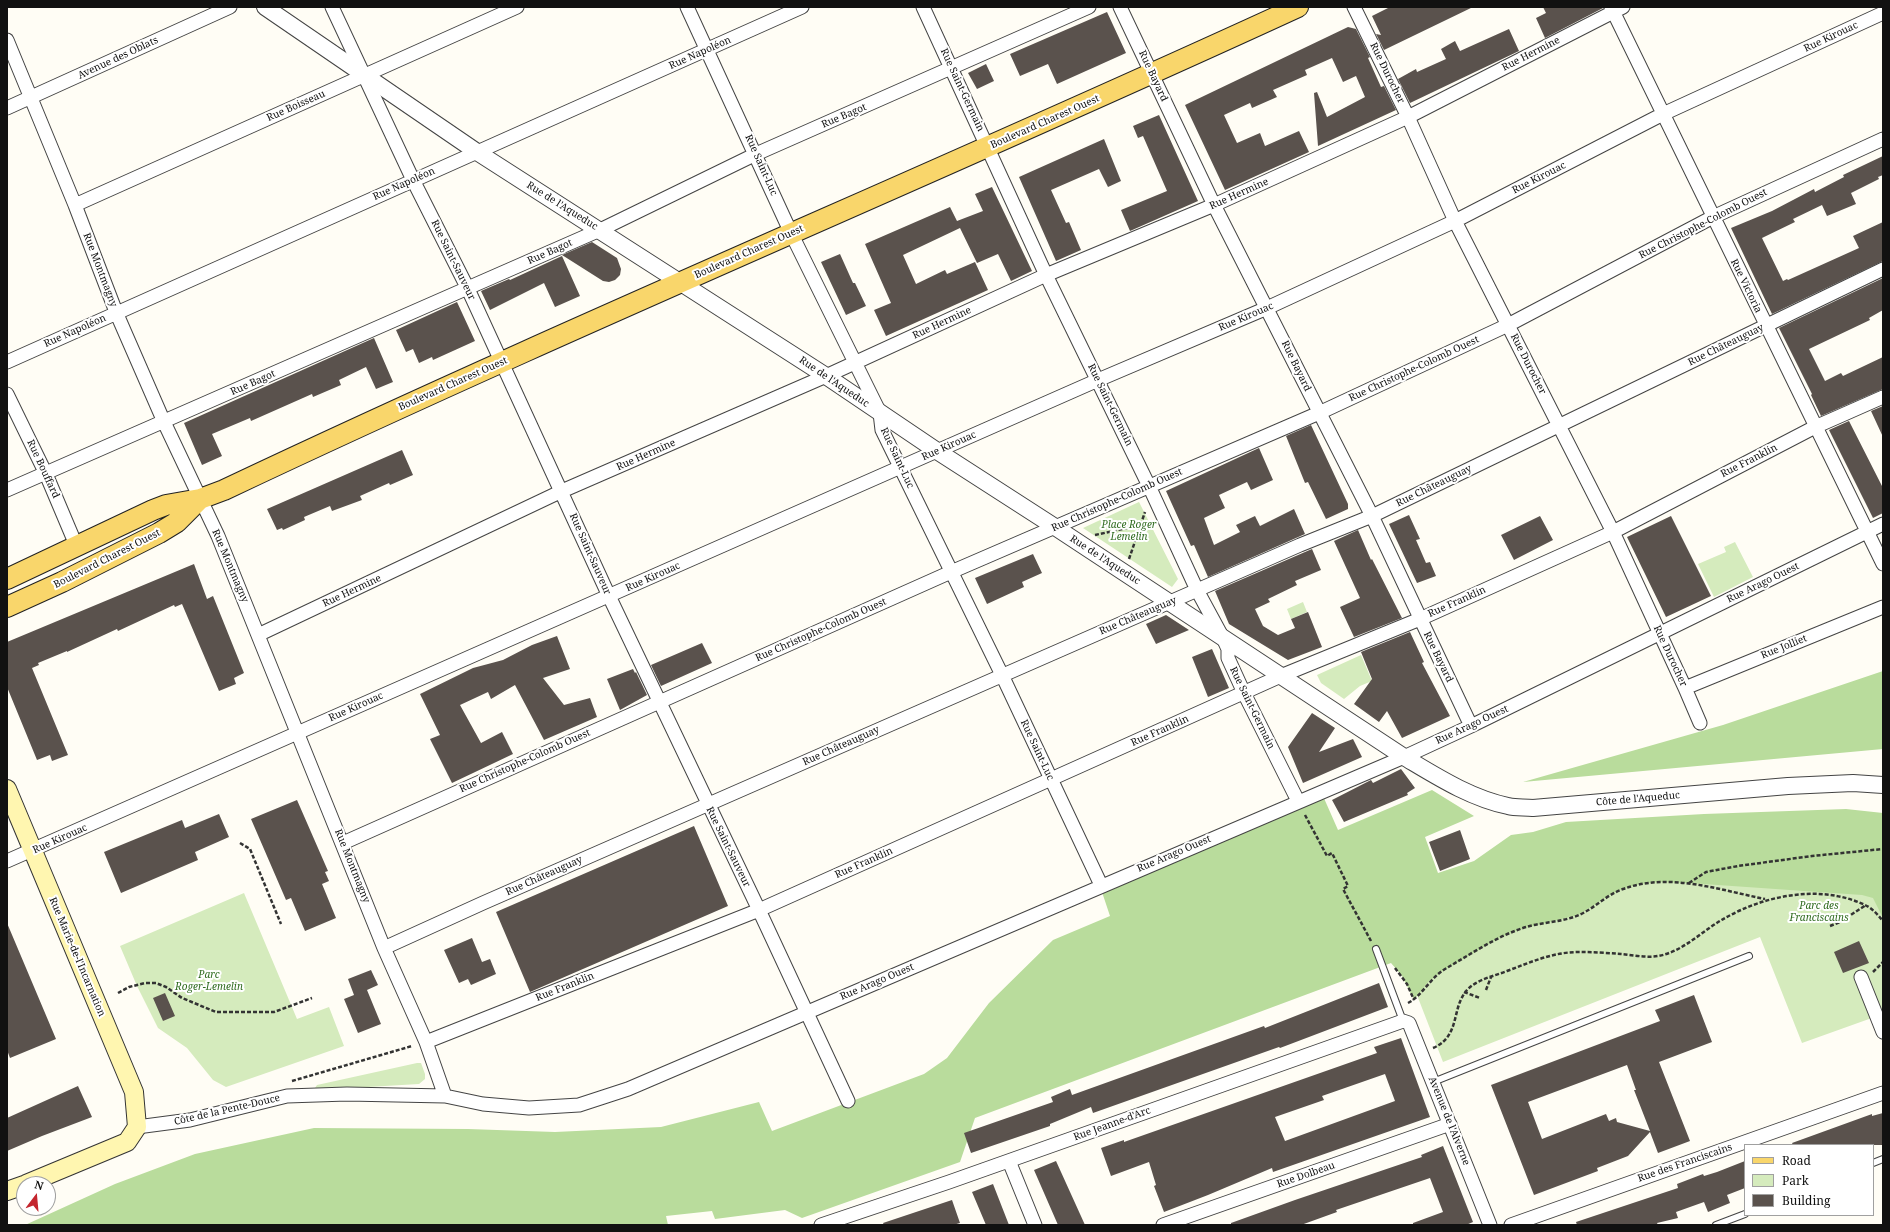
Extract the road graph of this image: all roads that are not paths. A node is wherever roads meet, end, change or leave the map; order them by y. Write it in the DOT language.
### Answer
graph roads {
  1 [pos="230,7"];
  2 [pos="265,7"];
  3 [pos="332,7"];
  4 [pos="517,7"];
  5 [pos="687,7"];
  6 [pos="802,7"];
  7 [pos="923,7"];
  8 [pos="1089,7"];
  9 [pos="1120,7"];
  10 [pos="1298,7"];
  11 [pos="1354,7"];
  12 [pos="1616,9"];
  13 [pos="1883,13"];
  14 [pos="7,40"];
  15 [pos="707,50"];
  16 [pos="951,69"];
  17 [pos="1153,74"];
  18 [pos="364,75"];
  19 [pos="30,98"];
  20 [pos="7,108"];
  21 [pos="1663,114"];
  22 [pos="1408,117"];
  23 [pos="1883,139"];
  24 [pos="989,148"];
  25 [pos="477,152"];
  26 [pos="756,154"];
  27 [pos="413,180"];
  28 [pos="75,205"];
  29 [pos="1214,205"];
  30 [pos="1713,217"];
  31 [pos="1455,221"];
  32 [pos="600,230"];
  33 [pos="791,233"];
  34 [pos="1883,269"];
  35 [pos="1046,275"];
  36 [pos="682,282"];
  37 [pos="468,289"];
  38 [pos="1268,308"];
  39 [pos="116,312"];
  40 [pos="1508,325"];
  41 [pos="1766,325"];
  42 [pos="7,362"];
  43 [pos="501,363"];
  44 [pos="855,363"];
  45 [pos="826,376"];
  46 [pos="1098,380"];
  47 [pos="7,394"];
  48 [pos="1883,396"];
  49 [pos="880,413"];
  50 [pos="1319,413"];
  51 [pos="164,422"];
  52 [pos="1559,426"];
  53 [pos="1815,427"];
  54 [pos="937,451"];
  55 [pos="901,467"];
  56 [pos="46,474"];
  57 [pos="1149,486"];
  58 [pos="7,490"];
  59 [pos="562,491"];
  60 [pos="200,499"];
  61 [pos="1372,516"];
  62 [pos="1883,524"];
  63 [pos="1055,526"];
  64 [pos="1613,532"];
  65 [pos="1867,532"];
  66 [pos="76,545"];
  67 [pos="1883,564"];
  68 [pos="951,572"];
  69 [pos="7,579"];
  70 [pos="1197,590"];
  71 [pos="609,596"];
  72 [pos="1170,602"];
  73 [pos="7,607"];
  74 [pos="1883,607"];
  75 [pos="1420,619"];
  76 [pos="1660,634"];
  77 [pos="258,635"];
  78 [pos="1223,638"];
  79 [pos="1002,675"];
  80 [pos="1283,676"];
  81 [pos="1685,688"];
  82 [pos="1244,693"];
  83 [pos="659,701"];
  84 [pos="1700,723"];
  85 [pos="1472,726"];
  86 [pos="297,733"];
  87 [pos="1404,757"];
  88 [pos="1051,780"];
  89 [pos="1883,785"];
  90 [pos="7,789"];
  91 [pos="708,805"];
  92 [pos="1300,805"];
  93 [pos="343,843"];
  94 [pos="32,852"];
  95 [pos="7,862"];
  96 [pos="1102,885"];
  97 [pos="759,910"];
  98 [pos="384,948"];
  99 [pos="1376,949"];
  100 [pos="1750,956"];
  101 [pos="1861,977"];
  102 [pos="806,1013"];
  103 [pos="1403,1021"];
  104 [pos="1883,1032"];
  105 [pos="426,1042"];
  106 [pos="1433,1082"];
  107 [pos="1883,1094"];
  108 [pos="445,1096"];
  109 [pos="848,1100"];
  110 [pos="1450,1124"];
  111 [pos="137,1127"];
  112 [pos="1009,1161"];
  113 [pos="44,1176"];
  114 [pos="1744,1214"];
  115 [pos="821,1225"];
  116 [pos="1035,1225"];
  117 [pos="1163,1225"];
  118 [pos="1490,1225"];
  119 [pos="1510,1225"];
  120 [pos="1716,1225"];
  1 -- 19 [label="street, Avenue des Oblats"];
  2 -- 18 [label="street, Rue de l'Aqueduc"];
  3 -- 18 [label="street, Rue Saint-Sauveur"];
  4 -- 18 [label="street, Rue Boisseau"];
  5 -- 15 [label="street, Rue Saint-Luc"];
  6 -- 15 [label="street, Rue Napoléon"];
  7 -- 16 [label="street, Rue Saint-Germain"];
  8 -- 16 [label="street, Rue Bagot"];
  9 -- 17 [label="street, Rue Bayard"];
  10 -- 17 [label="main road, Boulevard Charest Ouest"];
  11 -- 22 [label="street, Rue Durocher"];
  12 -- 21 [label="street, Rue Victoria"];
  12 -- 22 [label="street, Rue Hermine"];
  13 -- 21 [label="street, Rue Kirouac"];
  14 -- 19 [label="street, Rue Montmagny"];
  15 -- 25 [label="street, Rue Napoléon"];
  15 -- 26 [label="street, Rue Saint-Luc"];
  16 -- 24 [label="street, Rue Saint-Germain"];
  16 -- 26 [label="street, Rue Bagot"];
  17 -- 24 [label="main road, Boulevard Charest Ouest"];
  17 -- 29 [label="street, Rue Bayard"];
  18 -- 25 [label="street, Rue de l'Aqueduc"];
  18 -- 27 [label="street, Rue Saint-Sauveur"];
  18 -- 28 [label="street, Rue Boisseau"];
  19 -- 20 [label="street, Avenue des Oblats"];
  19 -- 28 [label="street, Rue Montmagny"];
  21 -- 30 [label="street, Rue Victoria"];
  21 -- 31 [label="street, Rue Kirouac"];
  22 -- 29 [label="street, Rue Hermine"];
  22 -- 31 [label="street, Rue Durocher"];
  23 -- 30 [label="street, Rue Christophe-Colomb Ouest"];
  24 -- 33 [label="main road, Boulevard Charest Ouest"];
  24 -- 35 [label="street, Rue Saint-Germain"];
  25 -- 27 [label="street, Rue Napoléon"];
  25 -- 32 [label="street, Rue de l'Aqueduc"];
  26 -- 32 [label="street, Rue Bagot"];
  26 -- 33 [label="street, Rue Saint-Luc"];
  27 -- 37 [label="street, Rue Saint-Sauveur"];
  27 -- 39 [label="street, Rue Napoléon"];
  28 -- 39 [label="street, Rue Montmagny"];
  29 -- 35 [label="street, Rue Hermine"];
  29 -- 38 [label="street, Rue Bayard"];
  30 -- 40 [label="street, Rue Christophe-Colomb Ouest"];
  30 -- 41 [label="street, Rue Victoria"];
  31 -- 38 [label="street, Rue Kirouac"];
  31 -- 40 [label="street, Rue Durocher"];
  32 -- 36 [label="street, Rue de l'Aqueduc"];
  32 -- 37 [label="street, Rue Bagot"];
  33 -- 36 [label="main road, Boulevard Charest Ouest"];
  33 -- 44 [label="street, Rue Saint-Luc"];
  34 -- 41 [label="street, Rue Châteauguay"];
  35 -- 44 [label="street, Rue Hermine"];
  35 -- 46 [label="street, Rue Saint-Germain"];
  36 -- 43 [label="main road, Boulevard Charest Ouest"];
  36 -- 45 [label="street, Rue de l'Aqueduc"];
  37 -- 43 [label="street, Rue Saint-Sauveur"];
  37 -- 51 [label="street, Rue Bagot"];
  38 -- 46 [label="street, Rue Kirouac"];
  38 -- 50 [label="street, Rue Bayard"];
  39 -- 42 [label="street, Rue Napoléon"];
  39 -- 51 [label="street, Rue Montmagny"];
  40 -- 50 [label="street, Rue Christophe-Colomb Ouest"];
  40 -- 52 [label="street, Rue Durocher"];
  41 -- 52 [label="street, Rue Châteauguay"];
  41 -- 53 [label="street, Rue Victoria"];
  43 -- 59 [label="street, Rue Saint-Sauveur"];
  43 -- 60 [label="main road, Boulevard Charest Ouest"];
  44 -- 45 [label="street, Rue Hermine"];
  44 -- 49 [label="street, Rue Saint-Luc"];
  45 -- 49 [label="street, Rue de l'Aqueduc"];
  45 -- 59 [label="street, Rue Hermine"];
  46 -- 54 [label="street, Rue Kirouac"];
  46 -- 57 [label="street, Rue Saint-Germain"];
  47 -- 56 [label="street, Rue Bouffard"];
  48 -- 53 [label="street, Rue Franklin"];
  49 -- 54 [label="street, Rue de l'Aqueduc"];
  49 -- 55 [label="street, Rue Saint-Luc"];
  50 -- 57 [label="street, Rue Christophe-Colomb Ouest"];
  50 -- 61 [label="street, Rue Bayard"];
  51 -- 56 [label="street, Rue Bagot"];
  51 -- 60 [label="street, Rue Montmagny"];
  52 -- 61 [label="street, Rue Châteauguay"];
  52 -- 64 [label="street, Rue Durocher"];
  53 -- 64 [label="street, Rue Franklin"];
  53 -- 65 [label="street, Rue Victoria"];
  54 -- 55 [label="street, Rue Kirouac"];
  54 -- 63 [label="street, Rue de l'Aqueduc"];
  55 -- 68 [label="street, Rue Saint-Luc"];
  55 -- 71 [label="street, Rue Kirouac"];
  56 -- 58 [label="street, Rue Bagot"];
  56 -- 66 [label="street, Rue Bouffard"];
  57 -- 63 [label="street, Rue Christophe-Colomb Ouest"];
  57 -- 70 [label="street, Rue Saint-Germain"];
  59 -- 71 [label="street, Rue Saint-Sauveur"];
  59 -- 77 [label="street, Rue Hermine"];
  60 -- 66 [label="main road, Boulevard Charest Ouest"];
  60 -- 73 [label="main road, Boulevard Charest Ouest"];
  60 -- 77 [label="street, Rue Montmagny"];
  61 -- 70 [label="street, Rue Châteauguay"];
  61 -- 75 [label="street, Rue Bayard"];
  62 -- 65 [label="street, Rue Arago Ouest"];
  63 -- 68 [label="street, Rue Christophe-Colomb Ouest"];
  63 -- 72 [label="street, Rue de l'Aqueduc"];
  64 -- 75 [label="street, Rue Franklin"];
  64 -- 76 [label="street, Rue Durocher"];
  65 -- 67 [label="street, Rue Victoria"];
  65 -- 76 [label="street, Rue Arago Ouest"];
  66 -- 69 [label="main road, Boulevard Charest Ouest"];
  68 -- 79 [label="street, Rue Saint-Luc"];
  68 -- 83 [label="street, Rue Christophe-Colomb Ouest"];
  70 -- 72 [label="street, Rue Châteauguay"];
  70 -- 78 [label="street, Rue Saint-Germain"];
  71 -- 83 [label="street, Rue Saint-Sauveur"];
  71 -- 86 [label="street, Rue Kirouac"];
  72 -- 78 [label="street, Rue de l'Aqueduc"];
  72 -- 79 [label="street, Rue Châteauguay"];
  74 -- 81 [label="street, Rue Jolliet"];
  75 -- 80 [label="street, Rue Franklin"];
  75 -- 85 [label="street, Rue Bayard"];
  76 -- 81 [label="street, Rue Durocher"];
  76 -- 85 [label="street, Rue Arago Ouest"];
  77 -- 86 [label="street, Rue Montmagny"];
  78 -- 80 [label="street, Rue de l'Aqueduc"];
  78 -- 82 [label="street, Rue Saint-Germain"];
  79 -- 88 [label="street, Rue Saint-Luc"];
  79 -- 91 [label="street, Rue Châteauguay"];
  80 -- 82 [label="street, Rue Franklin"];
  80 -- 87 [label="street, Rue de l'Aqueduc"];
  81 -- 84 [label="street, Rue Durocher"];
  82 -- 88 [label="street, Rue Franklin"];
  82 -- 92 [label="street, Rue Saint-Germain"];
  83 -- 91 [label="street, Rue Saint-Sauveur"];
  83 -- 93 [label="street, Rue Christophe-Colomb Ouest"];
  85 -- 87 [label="street, Rue Arago Ouest"];
  86 -- 93 [label="street, Rue Montmagny"];
  86 -- 94 [label="street, Rue Kirouac"];
  87 -- 89 [label="street, Côte de l'Aqueduc"];
  87 -- 92 [label="street, Rue Arago Ouest"];
  88 -- 96 [label="street, Rue Saint-Luc"];
  88 -- 97 [label="street, Rue Franklin"];
  90 -- 94 [label="main road, Rue Marie-de-l'Incarnation"];
  91 -- 97 [label="street, Rue Saint-Sauveur"];
  91 -- 98 [label="street, Rue Châteauguay"];
  92 -- 96 [label="street, Rue Arago Ouest"];
  93 -- 98 [label="street, Rue Montmagny"];
  94 -- 95 [label="street, Rue Kirouac"];
  94 -- 111 [label="main road, Rue Marie-de-l'Incarnation"];
  96 -- 102 [label="street, Rue Arago Ouest"];
  97 -- 102 [label="street, Rue Saint-Sauveur"];
  97 -- 105 [label="street, Rue Franklin"];
  98 -- 105 [label="street, Rue Montmagny"];
  99 -- 103 [label="lane"];
  100 -- 106 [label="lane"];
  101 -- 104 [label="street"];
  102 -- 108 [label="street, Rue Arago Ouest"];
  102 -- 109 [label="street, Rue Saint-Sauveur"];
  103 -- 106 [label="street, Avenue de l'Alverne"];
  103 -- 112 [label="street, Rue Jeanne-d'Arc"];
  105 -- 108 [label="street, Rue Montmagny"];
  106 -- 110 [label="street, Avenue de l'Alverne"];
  107 -- 119 [label="street, Rue des Franciscains"];
  108 -- 111 [label="street, Côte de la Pente-Douce"];
  110 -- 117 [label="street, Rue Dolbeau"];
  110 -- 118 [label="street, Avenue de l'Alverne"];
  111 -- 113 [label="main road"];
  112 -- 115 [label="street, Rue Jeanne-d'Arc"];
  112 -- 116 [label="street"];
  114 -- 120 [label="lane"];
}
